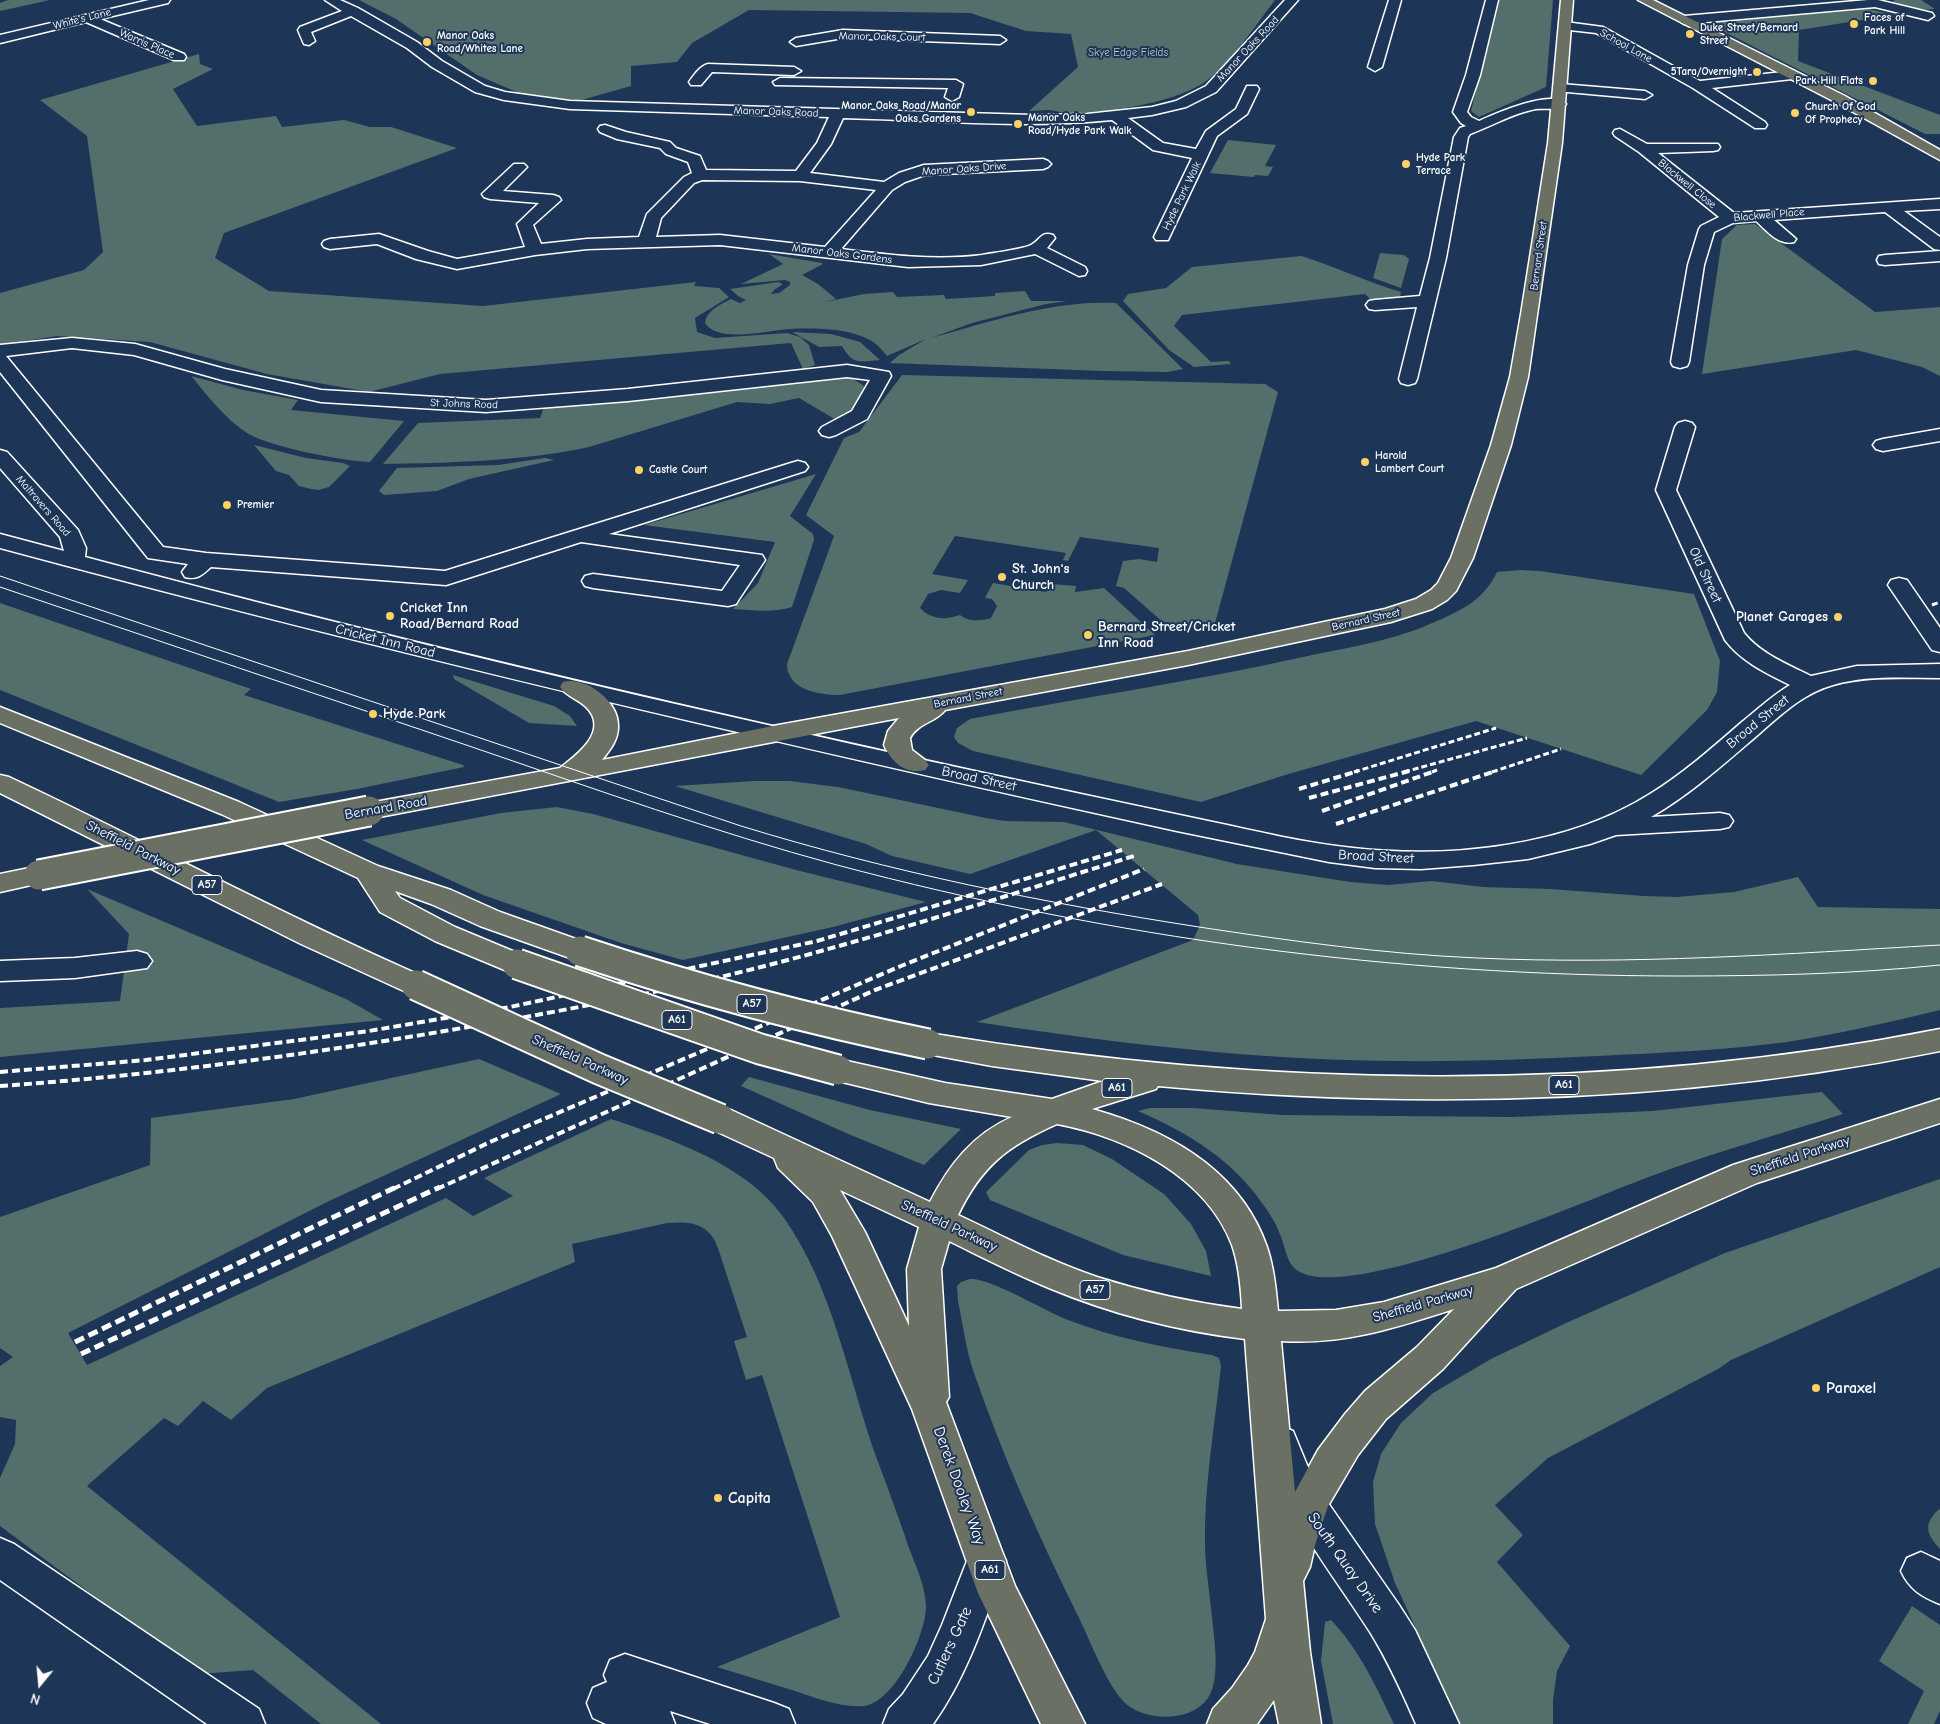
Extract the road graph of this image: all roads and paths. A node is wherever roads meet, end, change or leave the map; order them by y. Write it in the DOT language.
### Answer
graph roads {
  1 [pos="164,0"];
  2 [pos="331,0"];
  3 [pos="1292,0"];
  4 [pos="1394,0"];
  5 [pos="1492,0"];
  6 [pos="1567,0"];
  7 [pos="1644,0"];
  8 [pos="1841,2"];
  9 [pos="354,11"];
  10 [pos="87,18"];
  11 [pos="1934,18"];
  12 [pos="1684,20"];
  13 [pos="1565,26"];
  14 [pos="786,32"];
  15 [pos="0,39"];
  16 [pos="1000,40"];
  17 [pos="309,41"];
  18 [pos="796,42"];
  19 [pos="180,58"];
  20 [pos="800,64"];
  21 [pos="941,67"];
  22 [pos="1375,67"];
  23 [pos="1792,76"];
  24 [pos="696,82"];
  25 [pos="934,83"];
  26 [pos="1698,85"];
  27 [pos="1252,89"];
  28 [pos="774,90"];
  29 [pos="1645,95"];
  30 [pos="952,96"];
  31 [pos="1560,96"];
  32 [pos="760,111"];
  33 [pos="838,114"];
  34 [pos="1116,116"];
  35 [pos="1760,125"];
  36 [pos="1479,126"];
  37 [pos="605,129"];
  38 [pos="1620,133"];
  39 [pos="1713,147"];
  40 [pos="1644,149"];
  41 [pos="1202,155"];
  42 [pos="1940,156"];
  43 [pos="1051,164"];
  44 [pos="519,167"];
  45 [pos="700,175"];
  46 [pos="800,176"];
  47 [pos="887,188"];
  48 [pos="1940,204"];
  49 [pos="1889,208"];
  50 [pos="1758,215"];
  51 [pos="1730,218"];
  52 [pos="1162,237"];
  53 [pos="1788,239"];
  54 [pos="646,242"];
  55 [pos="330,244"];
  56 [pos="1940,244"];
  57 [pos="535,250"];
  58 [pos="829,254"];
  59 [pos="1940,256"];
  60 [pos="1885,260"];
  61 [pos="1079,271"];
  62 [pos="1427,301"];
  63 [pos="1375,306"];
  64 [pos="0,351"];
  65 [pos="0,360"];
  66 [pos="1680,362"];
  67 [pos="1408,379"];
  68 [pos="1685,427"];
  69 [pos="829,431"];
  70 [pos="1940,434"];
  71 [pos="1883,445"];
  72 [pos="0,456"];
  73 [pos="798,466"];
  74 [pos="579,536"];
  75 [pos="0,540"];
  76 [pos="206,560"];
  77 [pos="74,561"];
  78 [pos="593,581"];
  79 [pos="1899,585"];
  80 [pos="174,587"];
  81 [pos="1940,645"];
  82 [pos="1940,671"];
  83 [pos="1810,685"];
  84 [pos="572,687"];
  85 [pos="953,701"];
  86 [pos="0,714"];
  87 [pos="772,734"];
  88 [pos="916,765"];
  89 [pos="557,777"];
  90 [pos="0,783"];
  91 [pos="1720,821"];
  92 [pos="1610,828"];
  93 [pos="368,872"];
  94 [pos="0,883"];
  95 [pos="137,961"];
  96 [pos="0,971"];
  97 [pos="1940,1040"];
  98 [pos="1184,1078"];
  99 [pos="1940,1111"];
  100 [pos="1053,1112"];
  101 [pos="754,1134"];
  102 [pos="938,1220"];
  103 [pos="1505,1279"];
  104 [pos="1263,1326"];
  105 [pos="1268,1395"];
  106 [pos="931,1410"];
  107 [pos="1307,1508"];
  108 [pos="0,1557"];
  109 [pos="986,1561"];
  110 [pos="1286,1613"];
  111 [pos="244,1724"];
  112 [pos="654,1724"];
  113 [pos="774,1724"];
  114 [pos="904,1724"];
  115 [pos="1064,1724"];
  116 [pos="1228,1724"];
  117 [pos="1300,1724"];
  118 [pos="1438,1724"];
  1 -- 10 [label="street, White's Lane"];
  2 -- 9 [label="street, Manor Oaks Road"];
  3 -- 34 [label="street, Manor Oaks Road"];
  4 -- 22 [label="street"];
  5 -- 36 [label="street"];
  6 -- 13 [label="main road, Bernard Street"];
  7 -- 12 [label="main road"];
  8 -- 11 [label="street"];
  8 -- 12 [label="street"];
  9 -- 17 [label="street"];
  9 -- 32 [label="street, Manor Oaks Road"];
  10 -- 15 [label="street, White's Lane"];
  10 -- 19 [label="street, Warris Place"];
  12 -- 23 [label="main road"];
  13 -- 26 [label="street, School Lane"];
  13 -- 31 [label="main road, Bernard Street"];
  14 -- 18 [label="street"];
  16 -- 18 [label="street, Manor Oaks Court"];
  18 -- 20 [label="street"];
  20 -- 24 [label="street"];
  20 -- 28 [label="street"];
  21 -- 25 [label="street"];
  23 -- 26 [label="street"];
  23 -- 42 [label="main road"];
  25 -- 28 [label="street"];
  25 -- 30 [label="street"];
  26 -- 35 [label="street, School Lane"];
  27 -- 41 [label="street, Hyde Park Walk"];
  28 -- 32 [label="street"];
  29 -- 31 [label="street"];
  31 -- 36 [label="street"];
  31 -- 85 [label="main road, Bernard Street"];
  32 -- 33 [label="street, Manor Oaks Road"];
  33 -- 34 [label="street, Manor Oaks Road"];
  33 -- 46 [label="street"];
  34 -- 41 [label="street, Hyde Park Walk"];
  36 -- 62 [label="street"];
  37 -- 45 [label="street"];
  38 -- 40 [label="street, Blackwell Close"];
  39 -- 40 [label="street, Blackwell Close"];
  40 -- 51 [label="street, Blackwell Close"];
  41 -- 52 [label="street, Hyde Park Walk"];
  43 -- 47 [label="street, Manor Oaks Drive"];
  44 -- 57 [label="street"];
  45 -- 46 [label="street"];
  45 -- 54 [label="street"];
  46 -- 47 [label="street"];
  47 -- 58 [label="street, Manor Oaks Drive"];
  48 -- 49 [label="street, Blackwell Place"];
  49 -- 50 [label="street, Blackwell Place"];
  49 -- 56 [label="street"];
  50 -- 51 [label="street, Blackwell Place"];
  50 -- 53 [label="street"];
  51 -- 66 [label="street, Blackwell Place"];
  54 -- 57 [label="street, Manor Oaks Gardens"];
  54 -- 58 [label="street, Manor Oaks Gardens"];
  55 -- 57 [label="street, Manor Oaks Gardens"];
  58 -- 61 [label="street, Manor Oaks Gardens"];
  59 -- 60 [label="street"];
  62 -- 63 [label="street"];
  62 -- 67 [label="street"];
  64 -- 69 [label="street, St Johns Road"];
  65 -- 76 [label="street"];
  68 -- 83 [label="street, Old Street"];
  70 -- 71 [label="street"];
  72 -- 77 [label="street, Maltravers Road"];
  73 -- 74 [label="street"];
  74 -- 76 [label="street"];
  74 -- 78 [label="street"];
  75 -- 77 [label="street, Cricket Inn Road"];
  76 -- 80 [label="street"];
  77 -- 80 [label="street, Cricket Inn Road"];
  79 -- 81 [label="street"];
  80 -- 84 [label="street, Cricket Inn Road"];
  82 -- 83 [label="street, Broad Street"];
  83 -- 92 [label="street, Broad Street"];
  84 -- 87 [label="street, Cricket Inn Road"];
  84 -- 89 [label="main road"];
  85 -- 87 [label="main road, Bernard Street"];
  85 -- 88 [label="main road"];
  86 -- 93 [label="main road, A57"];
  87 -- 88 [label="street, Broad Street"];
  87 -- 89 [label="main road, Bernard Road"];
  88 -- 92 [label="street, Broad Street"];
  89 -- 94 [label="main road, Bernard Road, bridge"];
  90 -- 101 [label="main road, Sheffield Parkway / A57, bridge"];
  91 -- 92 [label="street"];
  93 -- 98 [label="main road, A57, bridge"];
  93 -- 100 [label="main road, A61, bridge"];
  95 -- 96 [label="street"];
  97 -- 98 [label="main road, A61"];
  98 -- 100 [label="main road, A61"];
  99 -- 103 [label="main road, Sheffield Parkway / A61"];
  100 -- 102 [label="main road, A61"];
  100 -- 104 [label="main road, A61"];
  101 -- 102 [label="main road, Sheffield Parkway / A57"];
  101 -- 106 [label="main road, A61"];
  102 -- 104 [label="main road, Sheffield Parkway / A57"];
  102 -- 106 [label="main road, A61"];
  103 -- 104 [label="main road, Sheffield Parkway / A57"];
  103 -- 107 [label="main road, A61"];
  104 -- 105 [label="main road, A61"];
  105 -- 107 [label="street, South Quay Drive"];
  105 -- 110 [label="main road, A61"];
  106 -- 109 [label="main road, Derek Dooley Way / A61"];
  107 -- 110 [label="main road, A61"];
  107 -- 118 [label="street, South Quay Drive"];
  108 -- 111 [label="street"];
  109 -- 114 [label="street, Cutlers Gate"];
  109 -- 115 [label="main road, Derek Dooley Way / A61"];
  110 -- 116 [label="main road, A61"];
  110 -- 117 [label="main road, A61"];
  112 -- 113 [label="street"];
}
